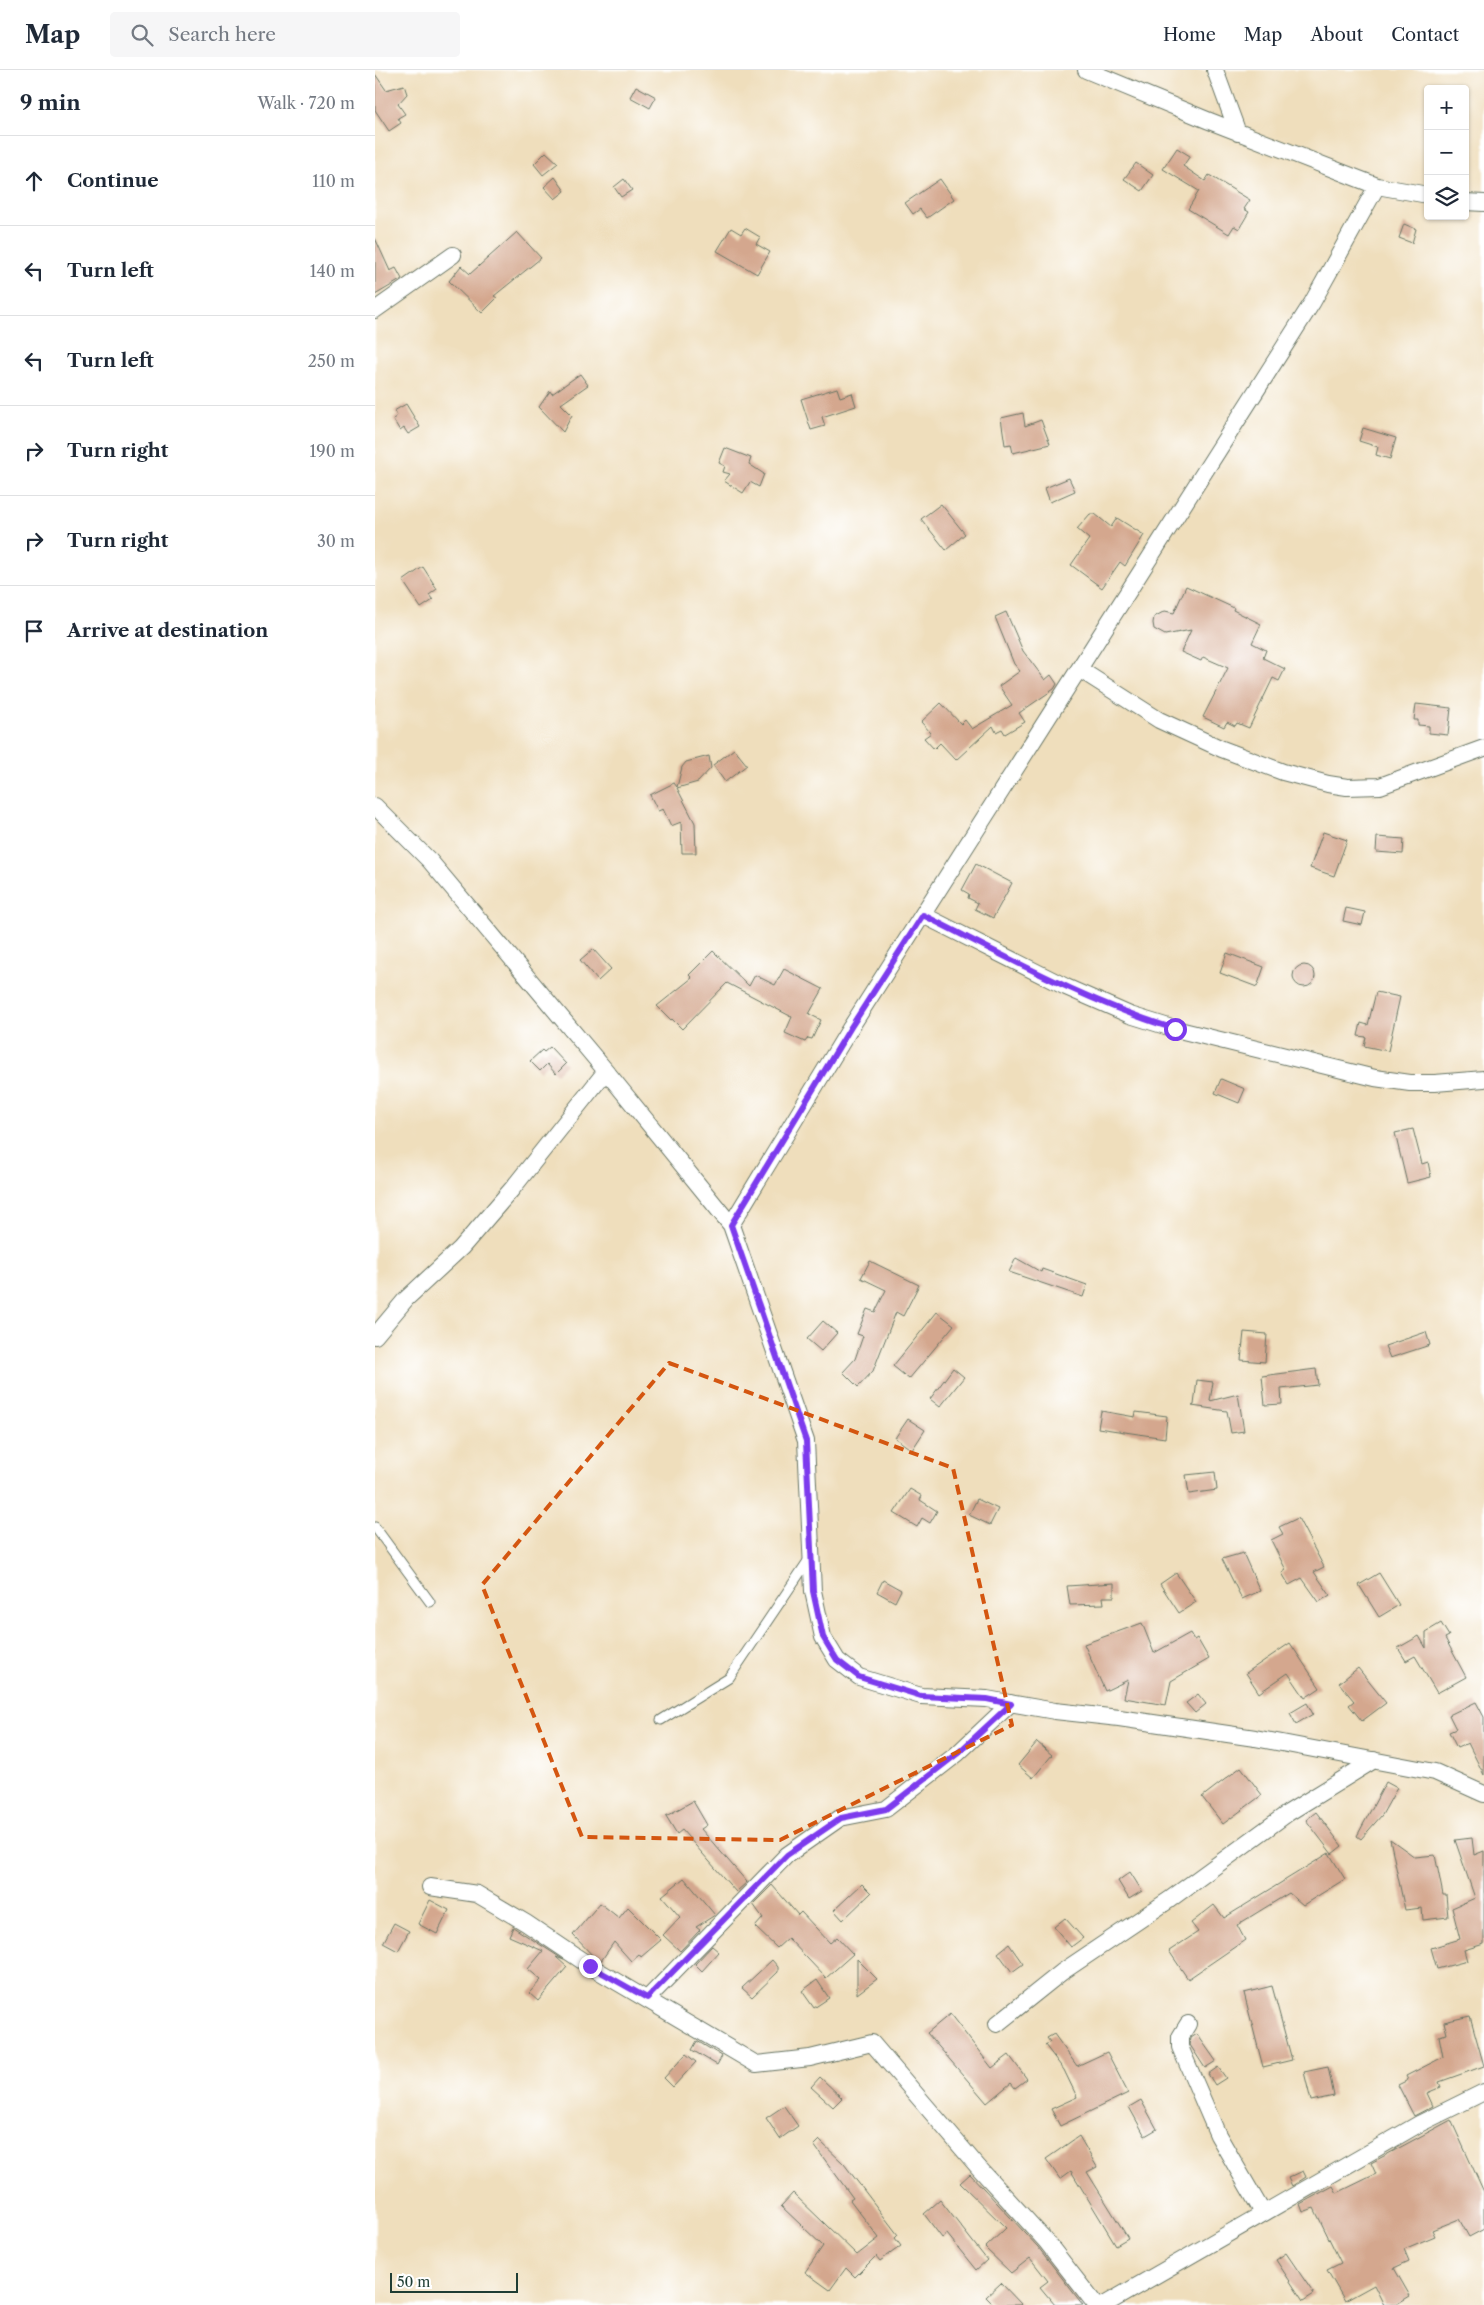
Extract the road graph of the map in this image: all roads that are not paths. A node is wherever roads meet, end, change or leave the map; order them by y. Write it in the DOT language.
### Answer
graph roads {
  1 [pos="1086,70"];
  2 [pos="1215,70"];
  3 [pos="1238,132"];
  4 [pos="1377,186"];
  5 [pos="1424,194"];
  6 [pos="1469,202"];
  7 [pos="1484,203"];
  8 [pos="453,255"];
  9 [pos="375,310"];
  10 [pos="1079,669"];
  11 [pos="1484,748"];
  12 [pos="375,806"];
  13 [pos="923,915"];
  14 [pos="606,1071"];
  15 [pos="1484,1079"];
  16 [pos="731,1225"];
  17 [pos="375,1336"];
  18 [pos="375,1528"];
  19 [pos="811,1555"];
  20 [pos="430,1602"];
  21 [pos="1011,1704"];
  22 [pos="661,1720"];
  23 [pos="1373,1760"];
  24 [pos="1484,1794"];
  25 [pos="430,1887"];
  26 [pos="647,1998"];
  27 [pos="997,2024"];
  28 [pos="1188,2024"];
  29 [pos="1484,2092"];
  30 [pos="1263,2213"];
  31 [pos="1096,2305"];
  32 [pos="1104,2305"];
  1 -- 3 [label="street"];
  2 -- 3 [label="street"];
  3 -- 4 [label="street"];
  4 -- 5 [label="street"];
  4 -- 10 [label="street"];
  6 -- 7 [label="street"];
  8 -- 9 [label="street"];
  10 -- 11 [label="street"];
  10 -- 13 [label="street"];
  12 -- 14 [label="street"];
  13 -- 15 [label="street"];
  13 -- 16 [label="street"];
  14 -- 16 [label="street"];
  14 -- 17 [label="street"];
  16 -- 19 [label="street"];
  18 -- 20 [label="lane"];
  19 -- 21 [label="street"];
  19 -- 22 [label="lane"];
  21 -- 23 [label="street"];
  21 -- 26 [label="street"];
  23 -- 24 [label="street"];
  23 -- 27 [label="street"];
  25 -- 26 [label="street"];
  26 -- 31 [label="street"];
  28 -- 30 [label="street"];
  29 -- 30 [label="street"];
  30 -- 32 [label="street"];
}
